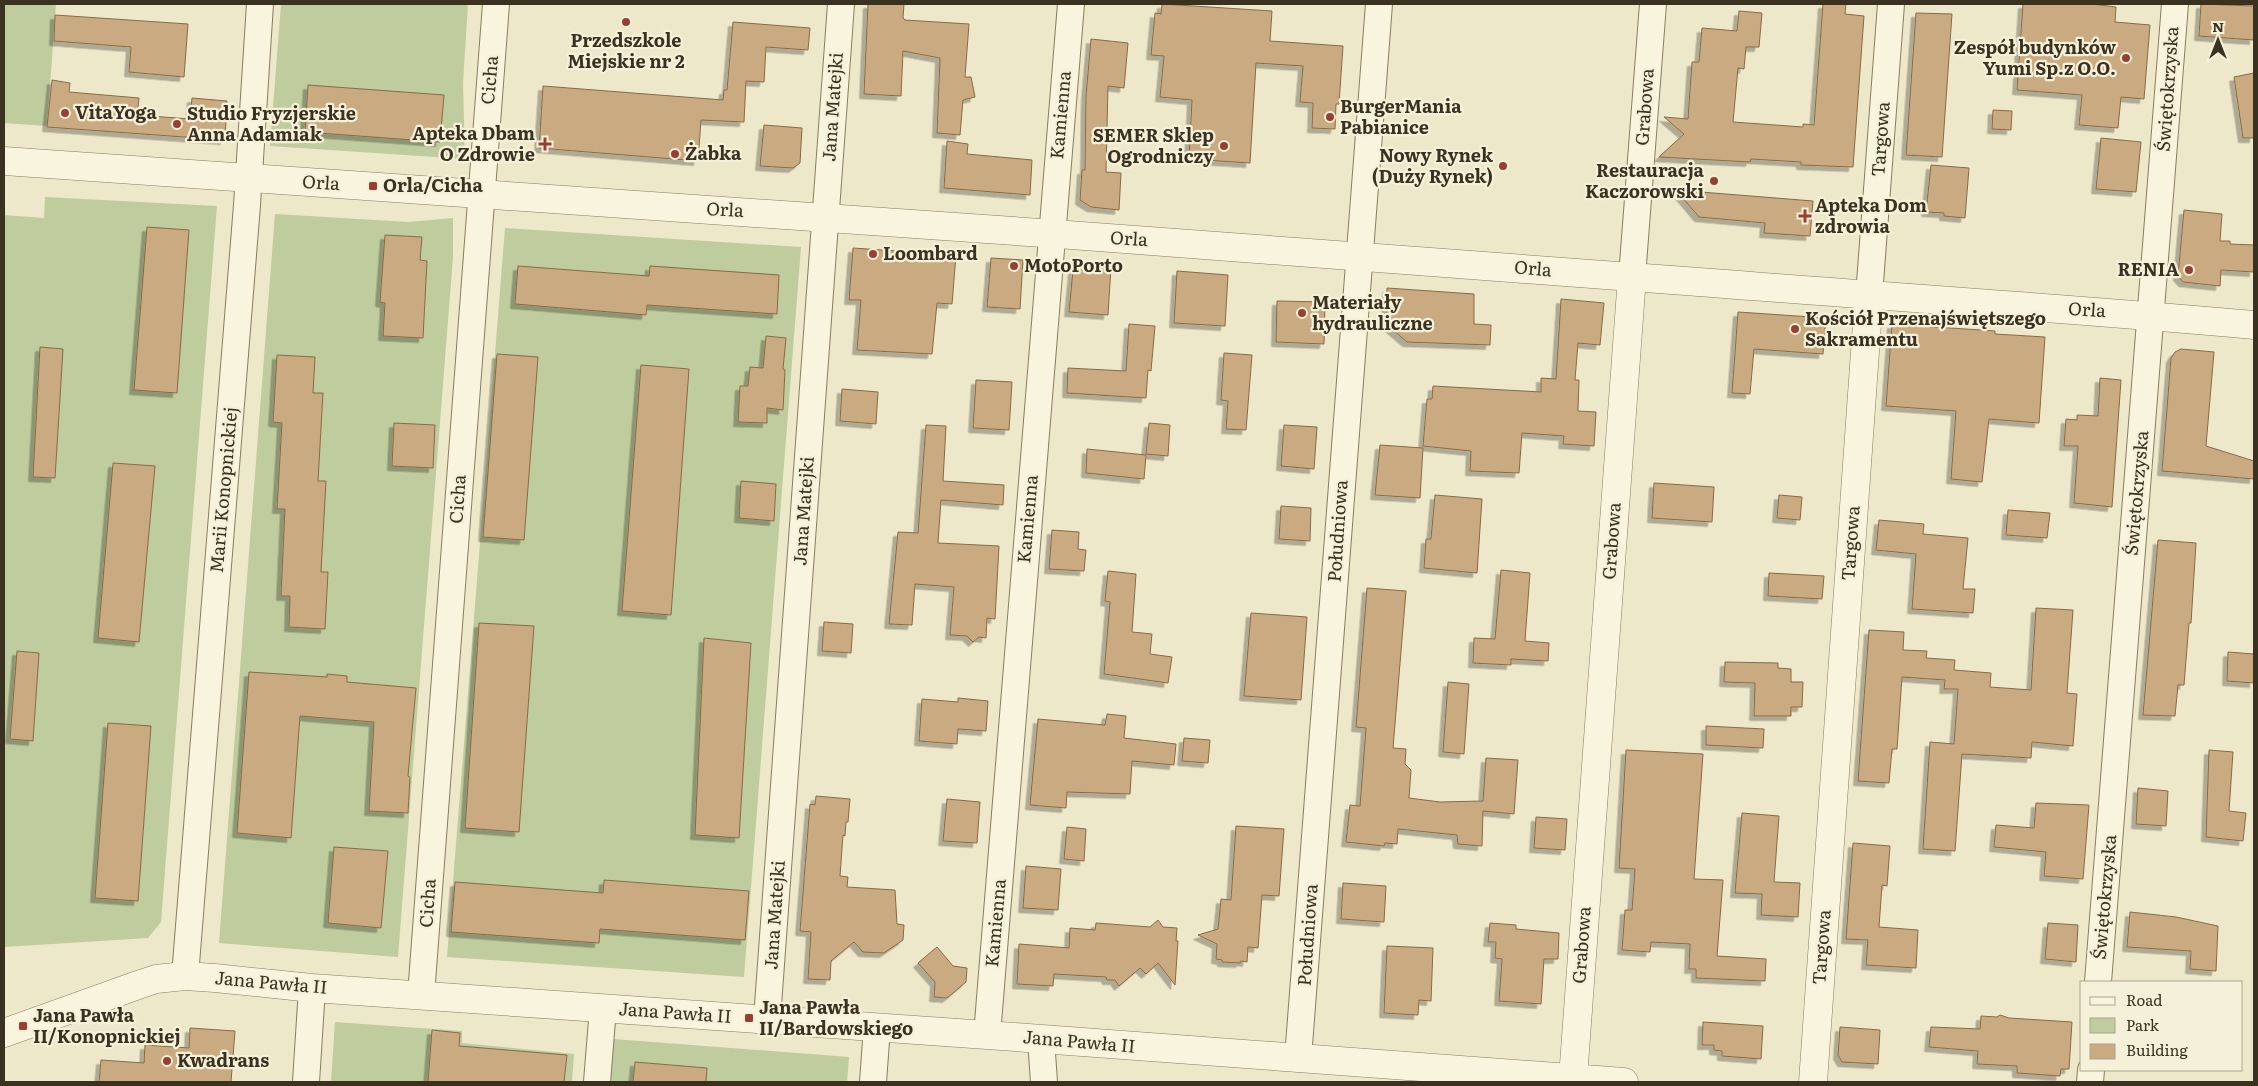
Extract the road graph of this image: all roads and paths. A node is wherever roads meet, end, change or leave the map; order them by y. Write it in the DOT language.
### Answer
graph roads {
  1 [pos="260,4"];
  2 [pos="496,4"];
  3 [pos="841,4"];
  4 [pos="1071,4"];
  5 [pos="1379,4"];
  6 [pos="1653,4"];
  7 [pos="1891,4"];
  8 [pos="2175,4"];
  9 [pos="4,161"];
  10 [pos="249,177"];
  11 [pos="481,195"];
  12 [pos="825,216"];
  13 [pos="1051,234"];
  14 [pos="1359,255"];
  15 [pos="1632,276"];
  16 [pos="1869,296"];
  17 [pos="2152,315"];
  18 [pos="2254,324"];
  19 [pos="185,976"];
  20 [pos="2098,981"];
  21 [pos="312,988"];
  22 [pos="421,995"];
  23 [pos="603,1008"];
  24 [pos="767,1019"];
  25 [pos="877,1027"];
  26 [pos="4,1033"];
  27 [pos="987,1035"];
  28 [pos="1041,1039"];
  29 [pos="1298,1058"];
  30 [pos="1573,1078"];
  31 [pos="306,1082"];
  32 [pos="597,1082"];
  33 [pos="873,1082"];
  34 [pos="1044,1082"];
  35 [pos="1612,1082"];
  36 [pos="1813,1082"];
  1 -- 10 [label="street, Marii Konopnickiej"];
  2 -- 11 [label="street, Cicha"];
  3 -- 12 [label="street, Jana Matejki"];
  4 -- 13 [label="street, Kamienna"];
  5 -- 14 [label="street, Południowa"];
  6 -- 15 [label="street, Grabowa"];
  7 -- 16 [label="street, Targowa"];
  8 -- 17 [label="street, Świętokrzyska"];
  9 -- 10 [label="street, Orla"];
  10 -- 11 [label="street, Orla"];
  10 -- 19 [label="street, Marii Konopnickiej"];
  11 -- 12 [label="street, Orla"];
  11 -- 22 [label="street, Cicha"];
  12 -- 13 [label="street, Orla"];
  12 -- 24 [label="street, Jana Matejki"];
  13 -- 14 [label="street, Orla"];
  13 -- 27 [label="street, Kamienna"];
  14 -- 15 [label="street, Orla"];
  14 -- 29 [label="street, Południowa"];
  15 -- 16 [label="street, Orla"];
  15 -- 30 [label="street, Grabowa"];
  16 -- 17 [label="street, Orla"];
  16 -- 36 [label="street, Targowa"];
  17 -- 18 [label="street, Orla"];
  17 -- 20 [label="street, Świętokrzyska"];
  19 -- 21 [label="street, Jana Pawła II"];
  19 -- 26 [label="street, Jana Pawła II"];
  21 -- 22 [label="street, Jana Pawła II"];
  21 -- 31 [label="street"];
  22 -- 23 [label="street, Jana Pawła II"];
  23 -- 24 [label="street, Jana Pawła II"];
  23 -- 32 [label="street"];
  24 -- 25 [label="street, Jana Pawła II"];
  25 -- 27 [label="street, Jana Pawła II"];
  25 -- 33 [label="street"];
  27 -- 28 [label="street, Jana Pawła II"];
  28 -- 29 [label="street, Jana Pawła II"];
  28 -- 34 [label="street"];
  29 -- 30 [label="street, Jana Pawła II"];
  30 -- 35 [label="street, Jana Pawła II"];
}
